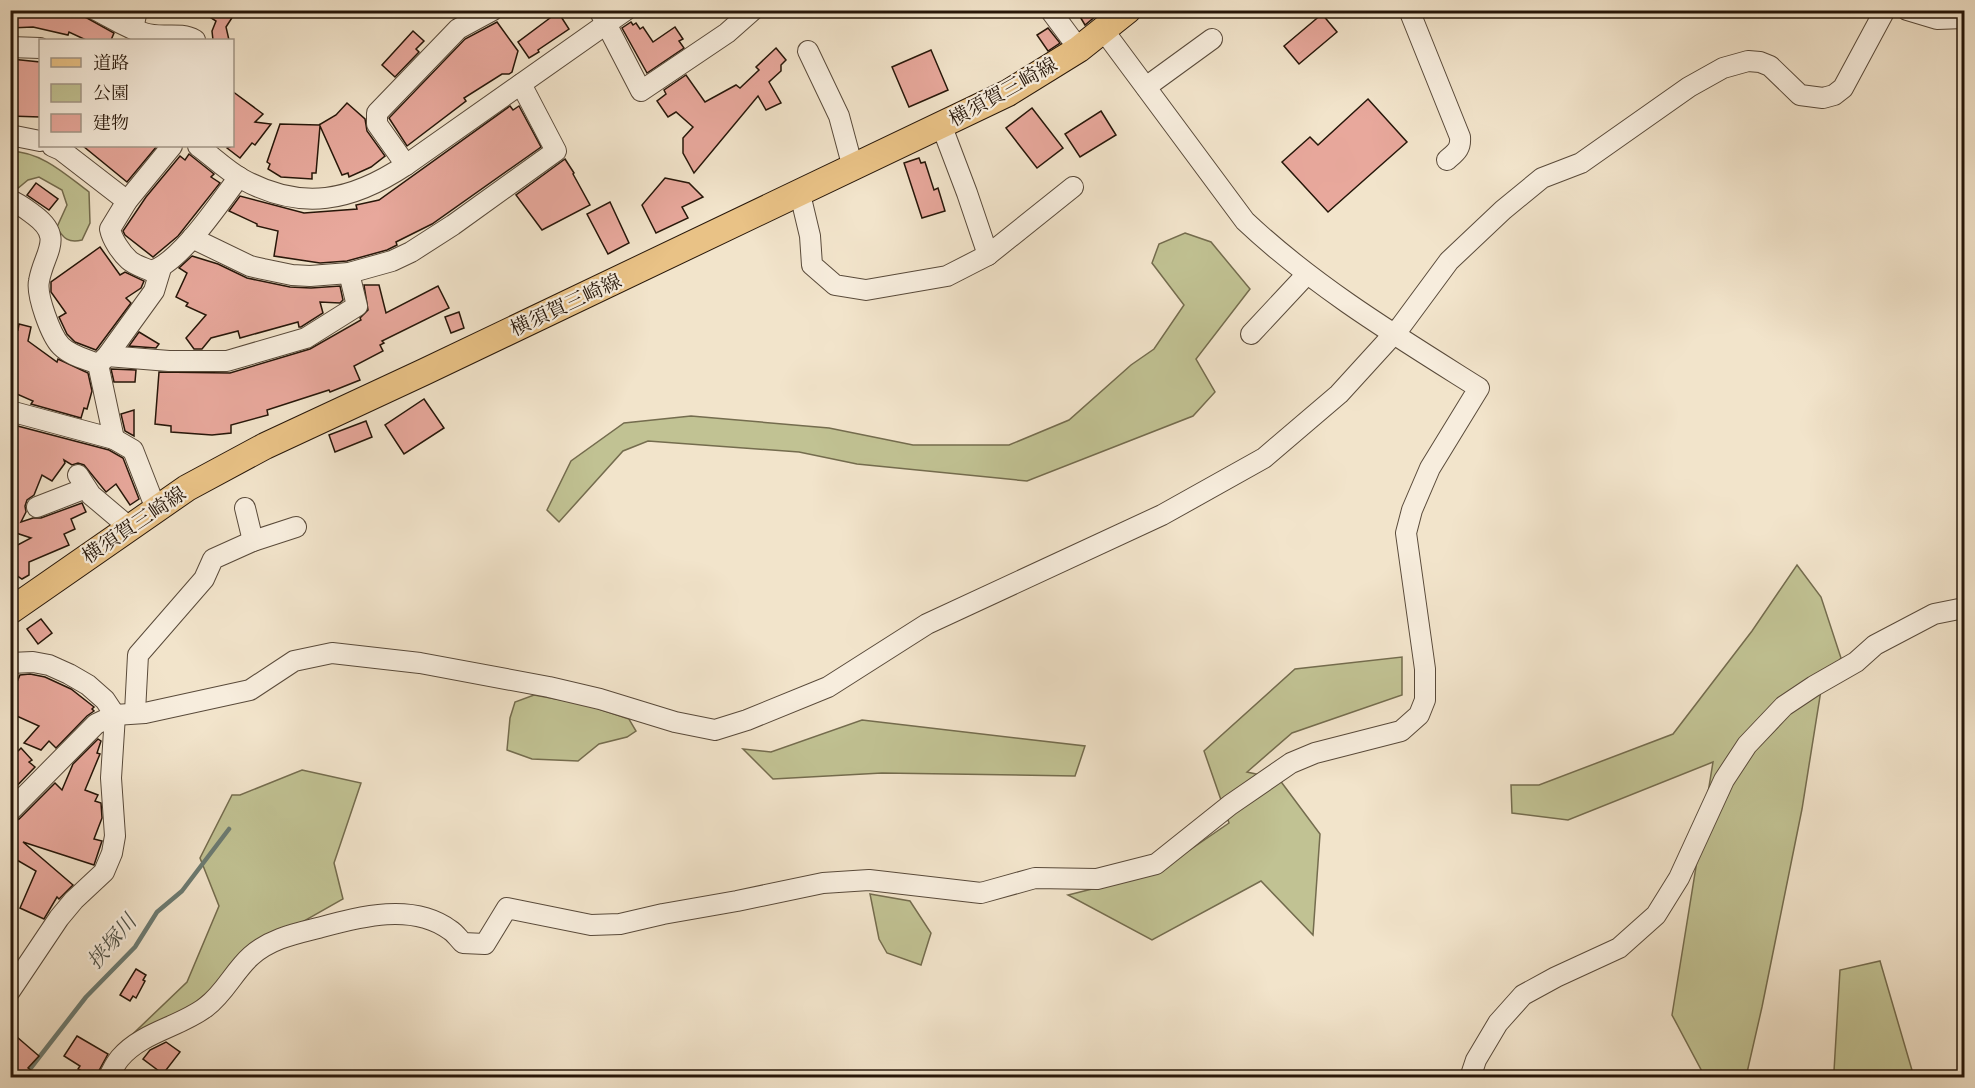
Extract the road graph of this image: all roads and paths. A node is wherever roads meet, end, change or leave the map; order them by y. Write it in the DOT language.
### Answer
graph roads {
  1 [pos="96,10"];
  2 [pos="493,10"];
  3 [pos="626,10"];
  4 [pos="753,10"];
  5 [pos="1050,10"];
  6 [pos="1128,10"];
  7 [pos="1409,10"];
  8 [pos="1885,10"];
  9 [pos="1907,10"];
  10 [pos="603,17"];
  11 [pos="1965,18"];
  12 [pos="135,20"];
  13 [pos="1104,31"];
  14 [pos="192,39"];
  15 [pos="1212,39"];
  16 [pos="10,47"];
  17 [pos="39,48"];
  18 [pos="1079,49"];
  19 [pos="808,51"];
  20 [pos="521,84"];
  21 [pos="1146,87"];
  22 [pos="942,127"];
  23 [pos="10,135"];
  24 [pos="39,141"];
  25 [pos="54,147"];
  26 [pos="171,147"];
  27 [pos="199,147"];
  28 [pos="1447,160"];
  29 [pos="406,165"];
  30 [pos="853,168"];
  31 [pos="239,177"];
  32 [pos="1073,187"];
  33 [pos="800,194"];
  34 [pos="10,200"];
  35 [pos="127,201"];
  36 [pos="192,238"];
  37 [pos="988,255"];
  38 [pos="161,268"];
  39 [pos="349,273"];
  40 [pos="1307,274"];
  41 [pos="1251,334"];
  42 [pos="1393,334"];
  43 [pos="103,360"];
  44 [pos="10,411"];
  45 [pos="114,439"];
  46 [pos="45,486"];
  47 [pos="245,508"];
  48 [pos="156,509"];
  49 [pos="296,526"];
  50 [pos="129,527"];
  51 [pos="253,541"];
  52 [pos="1965,608"];
  53 [pos="10,611"];
  54 [pos="10,663"];
  55 [pos="125,714"];
  56 [pos="10,811"];
  57 [pos="10,992"];
  58 [pos="108,1077"];
  59 [pos="1470,1077"];
  1 -- 12 [label="street"];
  2 -- 29 [label="street"];
  3 -- 10 [label="street"];
  4 -- 10 [label="street"];
  5 -- 18 [label="street"];
  6 -- 13 [label="main road, 横須賀三崎線"];
  7 -- 28 [label="street"];
  8 -- 42 [label="street"];
  9 -- 11 [label="street"];
  10 -- 20 [label="street"];
  12 -- 14 [label="street"];
  13 -- 18 [label="main road, 横須賀三崎線"];
  13 -- 21 [label="street"];
  15 -- 21 [label="street"];
  16 -- 17 [label="street"];
  18 -- 22 [label="main road, 横須賀三崎線"];
  19 -- 30 [label="street"];
  20 -- 29 [label="street"];
  20 -- 39 [label="street"];
  21 -- 40 [label="street"];
  22 -- 30 [label="main road, 横須賀三崎線"];
  22 -- 37 [label="street"];
  23 -- 24 [label="street"];
  25 -- 35 [label="street"];
  26 -- 35 [label="street"];
  27 -- 31 [label="street"];
  29 -- 31 [label="street"];
  30 -- 33 [label="main road, 横須賀三崎線"];
  31 -- 36 [label="street"];
  32 -- 37 [label="street"];
  33 -- 37 [label="street"];
  33 -- 48 [label="main road, 横須賀三崎線"];
  34 -- 43 [label="street"];
  35 -- 38 [label="street"];
  36 -- 38 [label="street"];
  36 -- 39 [label="street"];
  38 -- 43 [label="street"];
  39 -- 43 [label="street"];
  40 -- 41 [label="street"];
  40 -- 42 [label="street"];
  42 -- 55 [label="street"];
  42 -- 58 [label="street"];
  43 -- 45 [label="street"];
  44 -- 45 [label="street"];
  45 -- 48 [label="street"];
  46 -- 50 [label="street"];
  47 -- 51 [label="street"];
  48 -- 50 [label="main road, 横須賀三崎線"];
  49 -- 51 [label="street"];
  50 -- 53 [label="main road, 横須賀三崎線"];
  51 -- 55 [label="street"];
  52 -- 59 [label="street"];
  54 -- 55 [label="street"];
  55 -- 56 [label="street"];
  55 -- 57 [label="street"];
}
